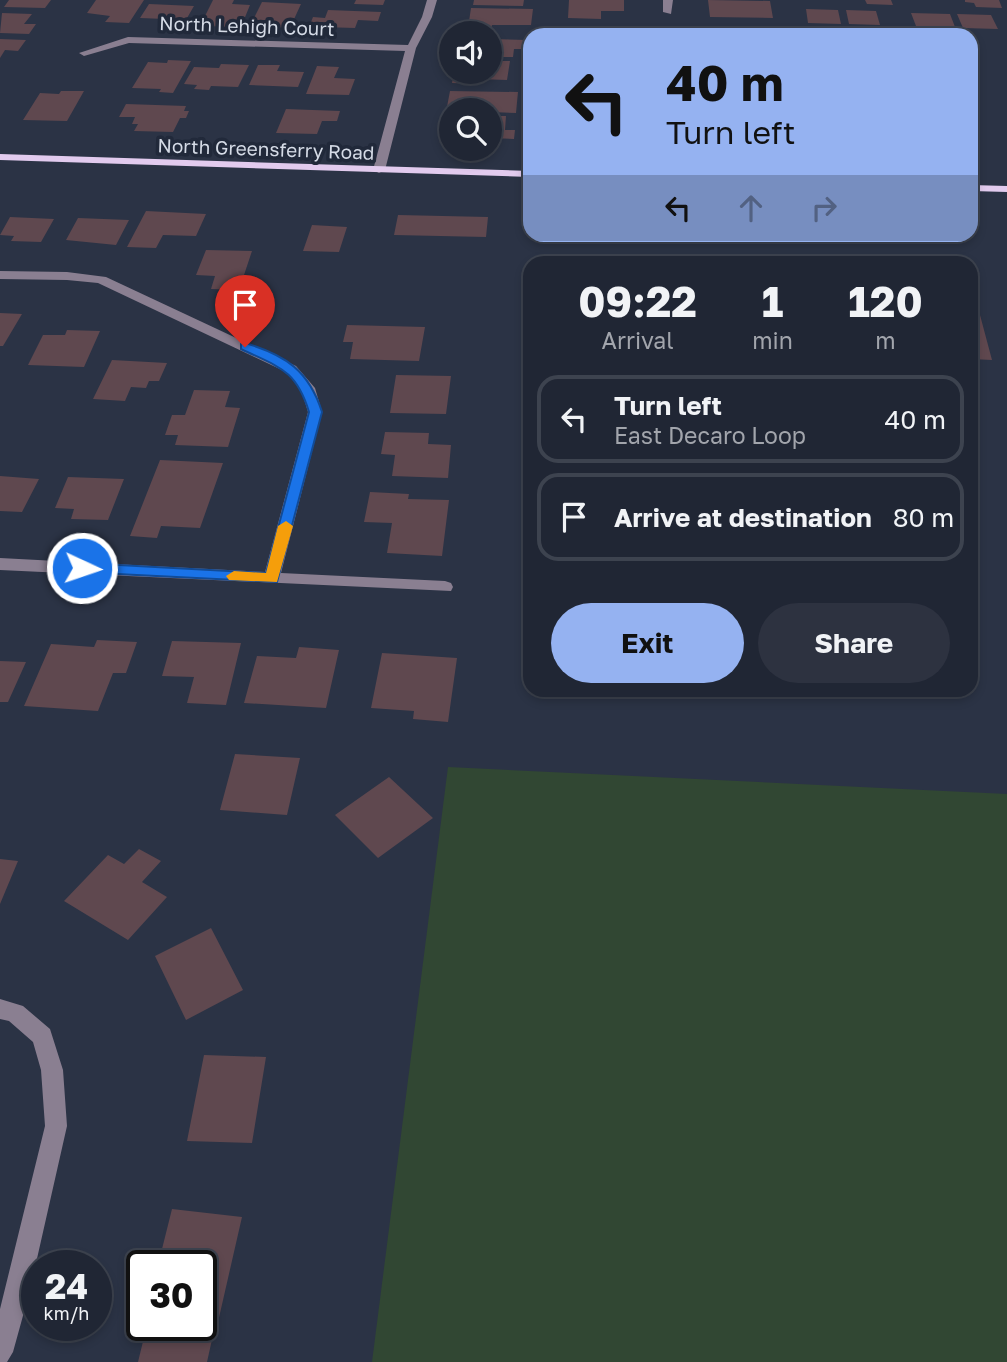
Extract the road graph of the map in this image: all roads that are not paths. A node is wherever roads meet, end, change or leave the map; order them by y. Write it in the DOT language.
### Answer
graph roads {
  1 [pos="432,0"];
  2 [pos="668,0"];
  3 [pos="668,12"];
  4 [pos="411,48"];
  5 [pos="84,53"];
  6 [pos="0,158"];
  7 [pos="379,170"];
  8 [pos="523,174"];
  9 [pos="978,188"];
  10 [pos="1007,189"];
  11 [pos="0,275"];
  12 [pos="0,564"];
  13 [pos="272,578"];
  14 [pos="445,587"];
  15 [pos="0,1009"];
  16 [pos="0,1352"];
  1 -- 4 [label="street"];
  2 -- 3 [label="street"];
  4 -- 5 [label="street, North Lehigh Court"];
  4 -- 7 [label="street"];
  6 -- 7 [label="main road, North Greensferry Road"];
  7 -- 8 [label="main road, North Greensferry Road"];
  9 -- 10 [label="main road"];
  11 -- 13 [label="street"];
  12 -- 13 [label="street"];
  13 -- 14 [label="street"];
  15 -- 16 [label="street"];
}
